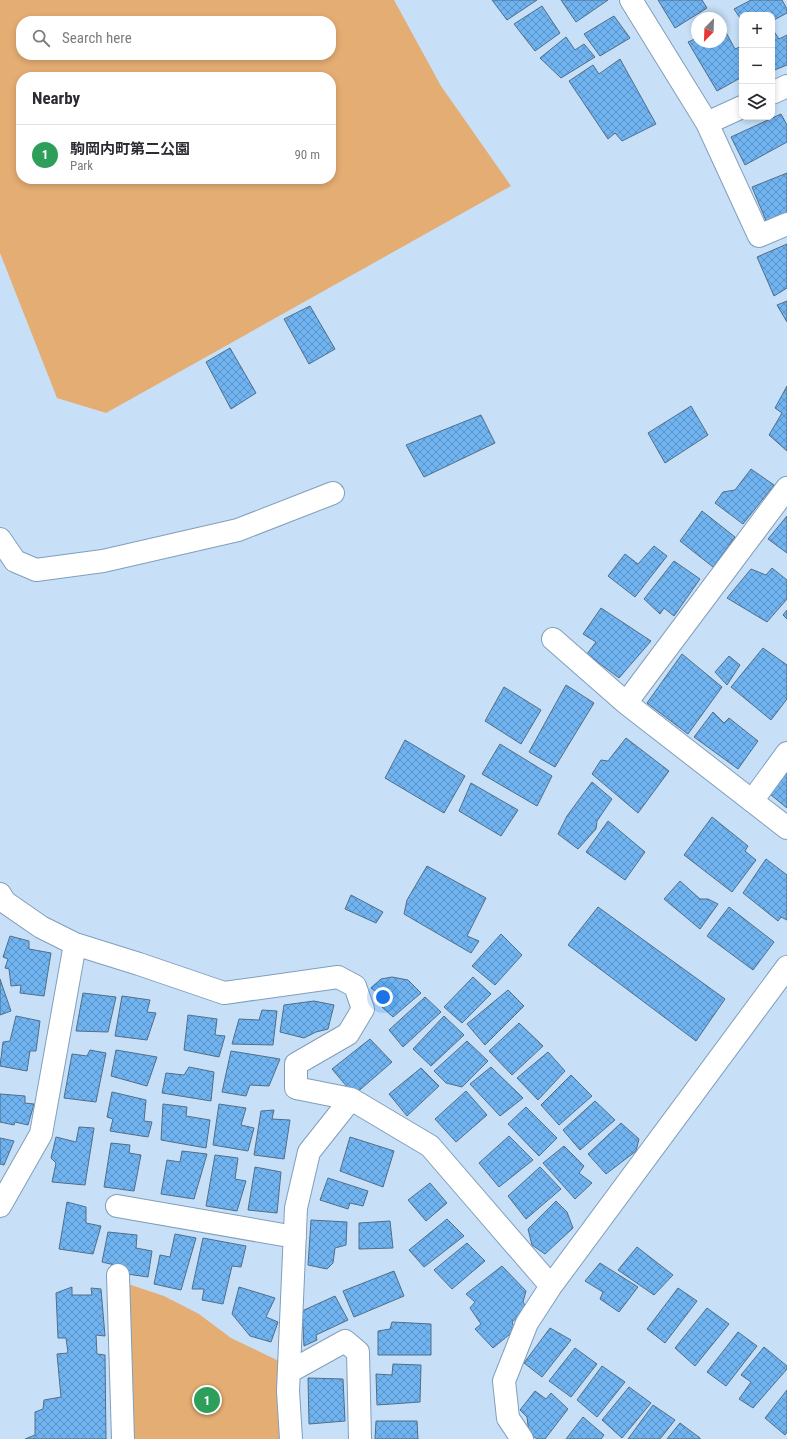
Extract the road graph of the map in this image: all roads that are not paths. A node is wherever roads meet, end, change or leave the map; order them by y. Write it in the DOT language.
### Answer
graph roads {
  1 [pos="631,0"];
  2 [pos="787,86"];
  3 [pos="775,92"];
  4 [pos="739,108"];
  5 [pos="707,123"];
  6 [pos="787,224"];
  7 [pos="787,488"];
  8 [pos="333,493"];
  9 [pos="0,539"];
  10 [pos="553,639"];
  11 [pos="626,703"];
  12 [pos="787,753"];
  13 [pos="752,800"];
  14 [pos="787,828"];
  15 [pos="0,894"];
  16 [pos="75,944"];
  17 [pos="787,967"];
  18 [pos="351,1099"];
  19 [pos="0,1206"];
  20 [pos="117,1206"];
  21 [pos="295,1237"];
  22 [pos="118,1275"];
  23 [pos="551,1286"];
  24 [pos="289,1372"];
  25 [pos="123,1439"];
  26 [pos="291,1439"];
  27 [pos="360,1439"];
  28 [pos="522,1439"];
  1 -- 5 [label="street"];
  2 -- 3 [label="street"];
  4 -- 5 [label="street"];
  5 -- 6 [label="street"];
  7 -- 11 [label="street"];
  8 -- 9 [label="street"];
  10 -- 11 [label="street"];
  11 -- 13 [label="street"];
  12 -- 13 [label="street"];
  13 -- 14 [label="street"];
  15 -- 16 [label="street"];
  16 -- 18 [label="street"];
  16 -- 19 [label="street"];
  17 -- 23 [label="street"];
  18 -- 21 [label="street"];
  18 -- 23 [label="street"];
  20 -- 21 [label="street"];
  21 -- 24 [label="street"];
  22 -- 25 [label="street"];
  23 -- 28 [label="street"];
  24 -- 26 [label="street"];
  24 -- 27 [label="street"];
}
